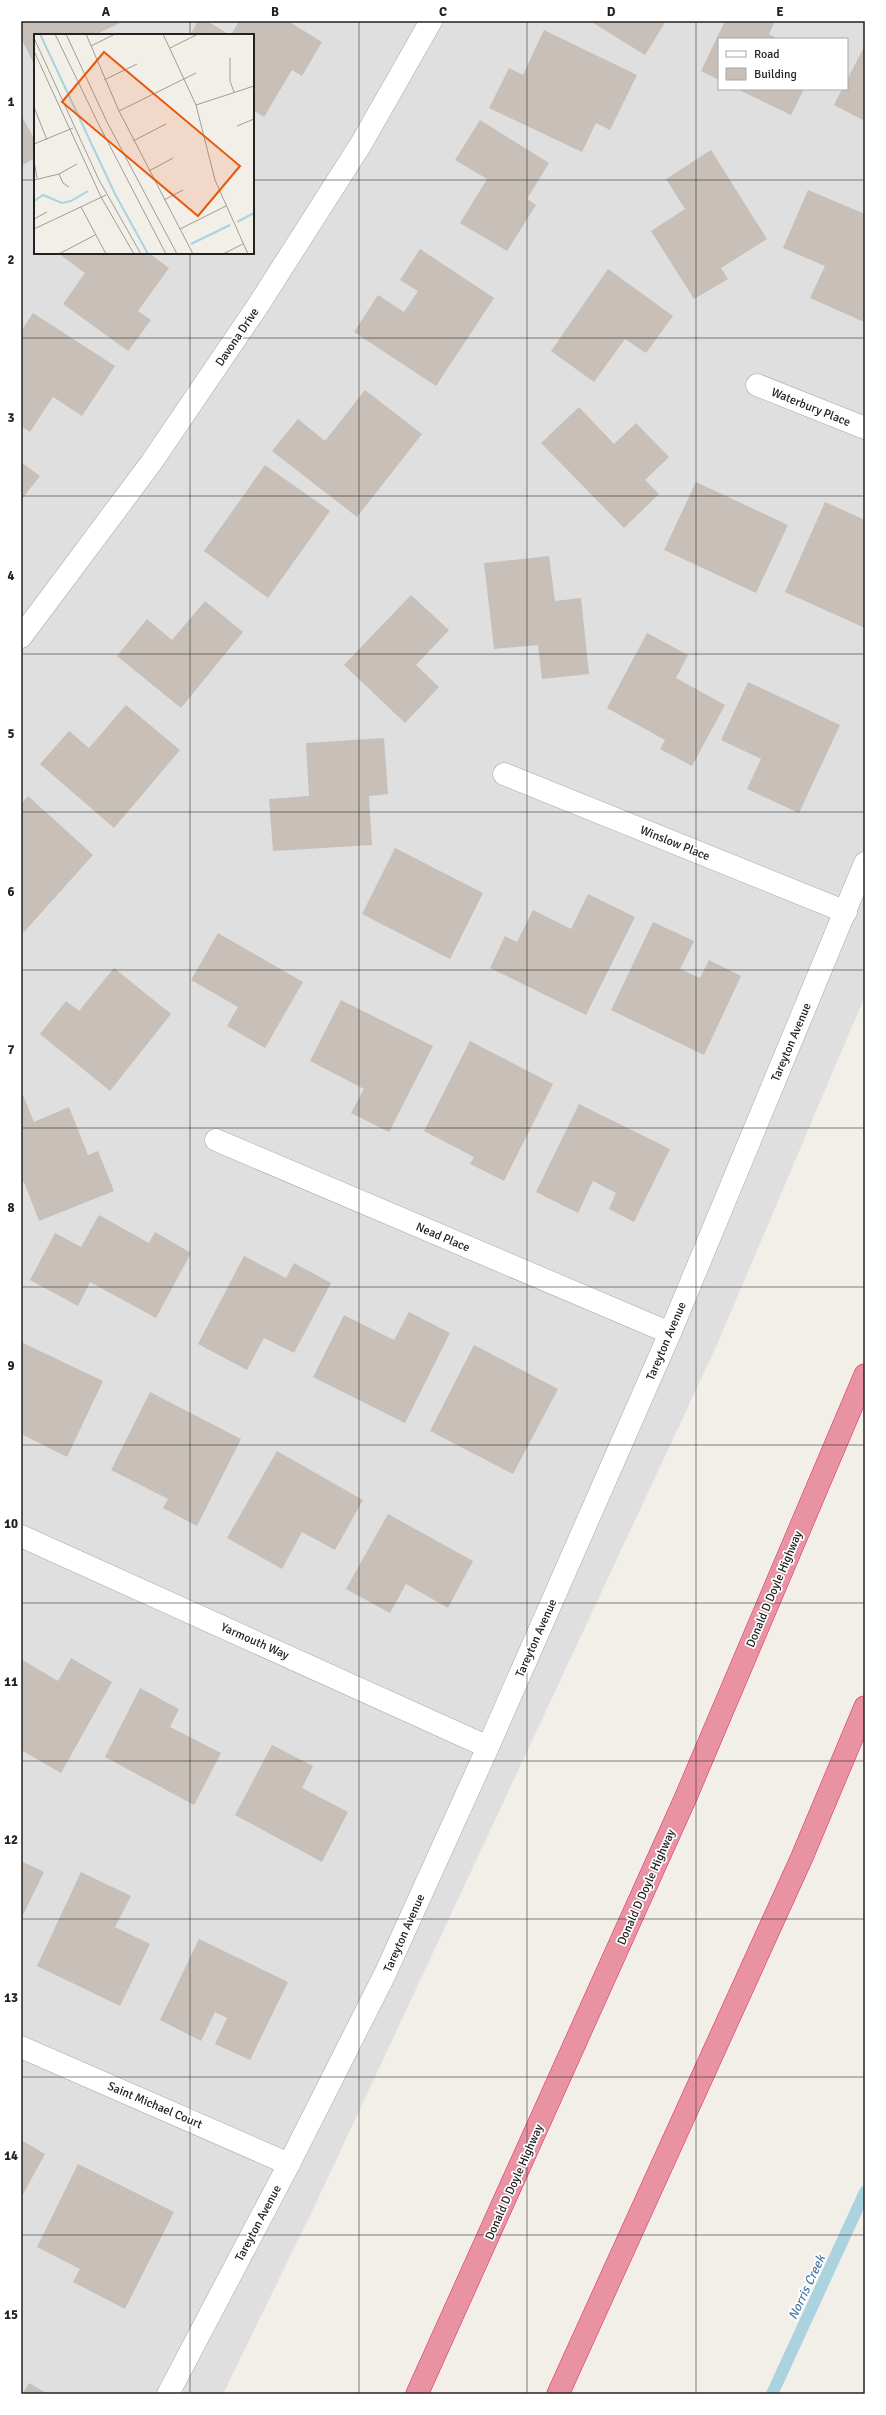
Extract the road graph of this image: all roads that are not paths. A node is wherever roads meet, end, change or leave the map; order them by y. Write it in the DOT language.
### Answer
graph roads {
  1 [pos="431,21"];
  2 [pos="757,385"];
  3 [pos="865,428"];
  4 [pos="21,638"];
  5 [pos="504,774"];
  6 [pos="865,863"];
  7 [pos="846,912"];
  8 [pos="216,1140"];
  9 [pos="670,1333"];
  10 [pos="865,1375"];
  11 [pos="21,1536"];
  12 [pos="865,1707"];
  13 [pos="488,1747"];
  14 [pos="21,2047"];
  15 [pos="289,2164"];
  16 [pos="168,2394"];
  17 [pos="417,2394"];
  18 [pos="558,2394"];
  1 -- 4 [label="street, Davona Drive"];
  2 -- 3 [label="street, Waterbury Place"];
  5 -- 7 [label="street, Winslow Place"];
  6 -- 7 [label="street, Tareyton Avenue"];
  7 -- 9 [label="street, Tareyton Avenue"];
  8 -- 9 [label="street, Nead Place"];
  9 -- 13 [label="street, Tareyton Avenue"];
  10 -- 17 [label="highway, Donald D Doyle Highway"];
  11 -- 13 [label="street, Yarmouth Way"];
  12 -- 18 [label="highway"];
  13 -- 15 [label="street, Tareyton Avenue"];
  14 -- 15 [label="street, Saint Michael Court"];
  15 -- 16 [label="street, Tareyton Avenue"];
}
